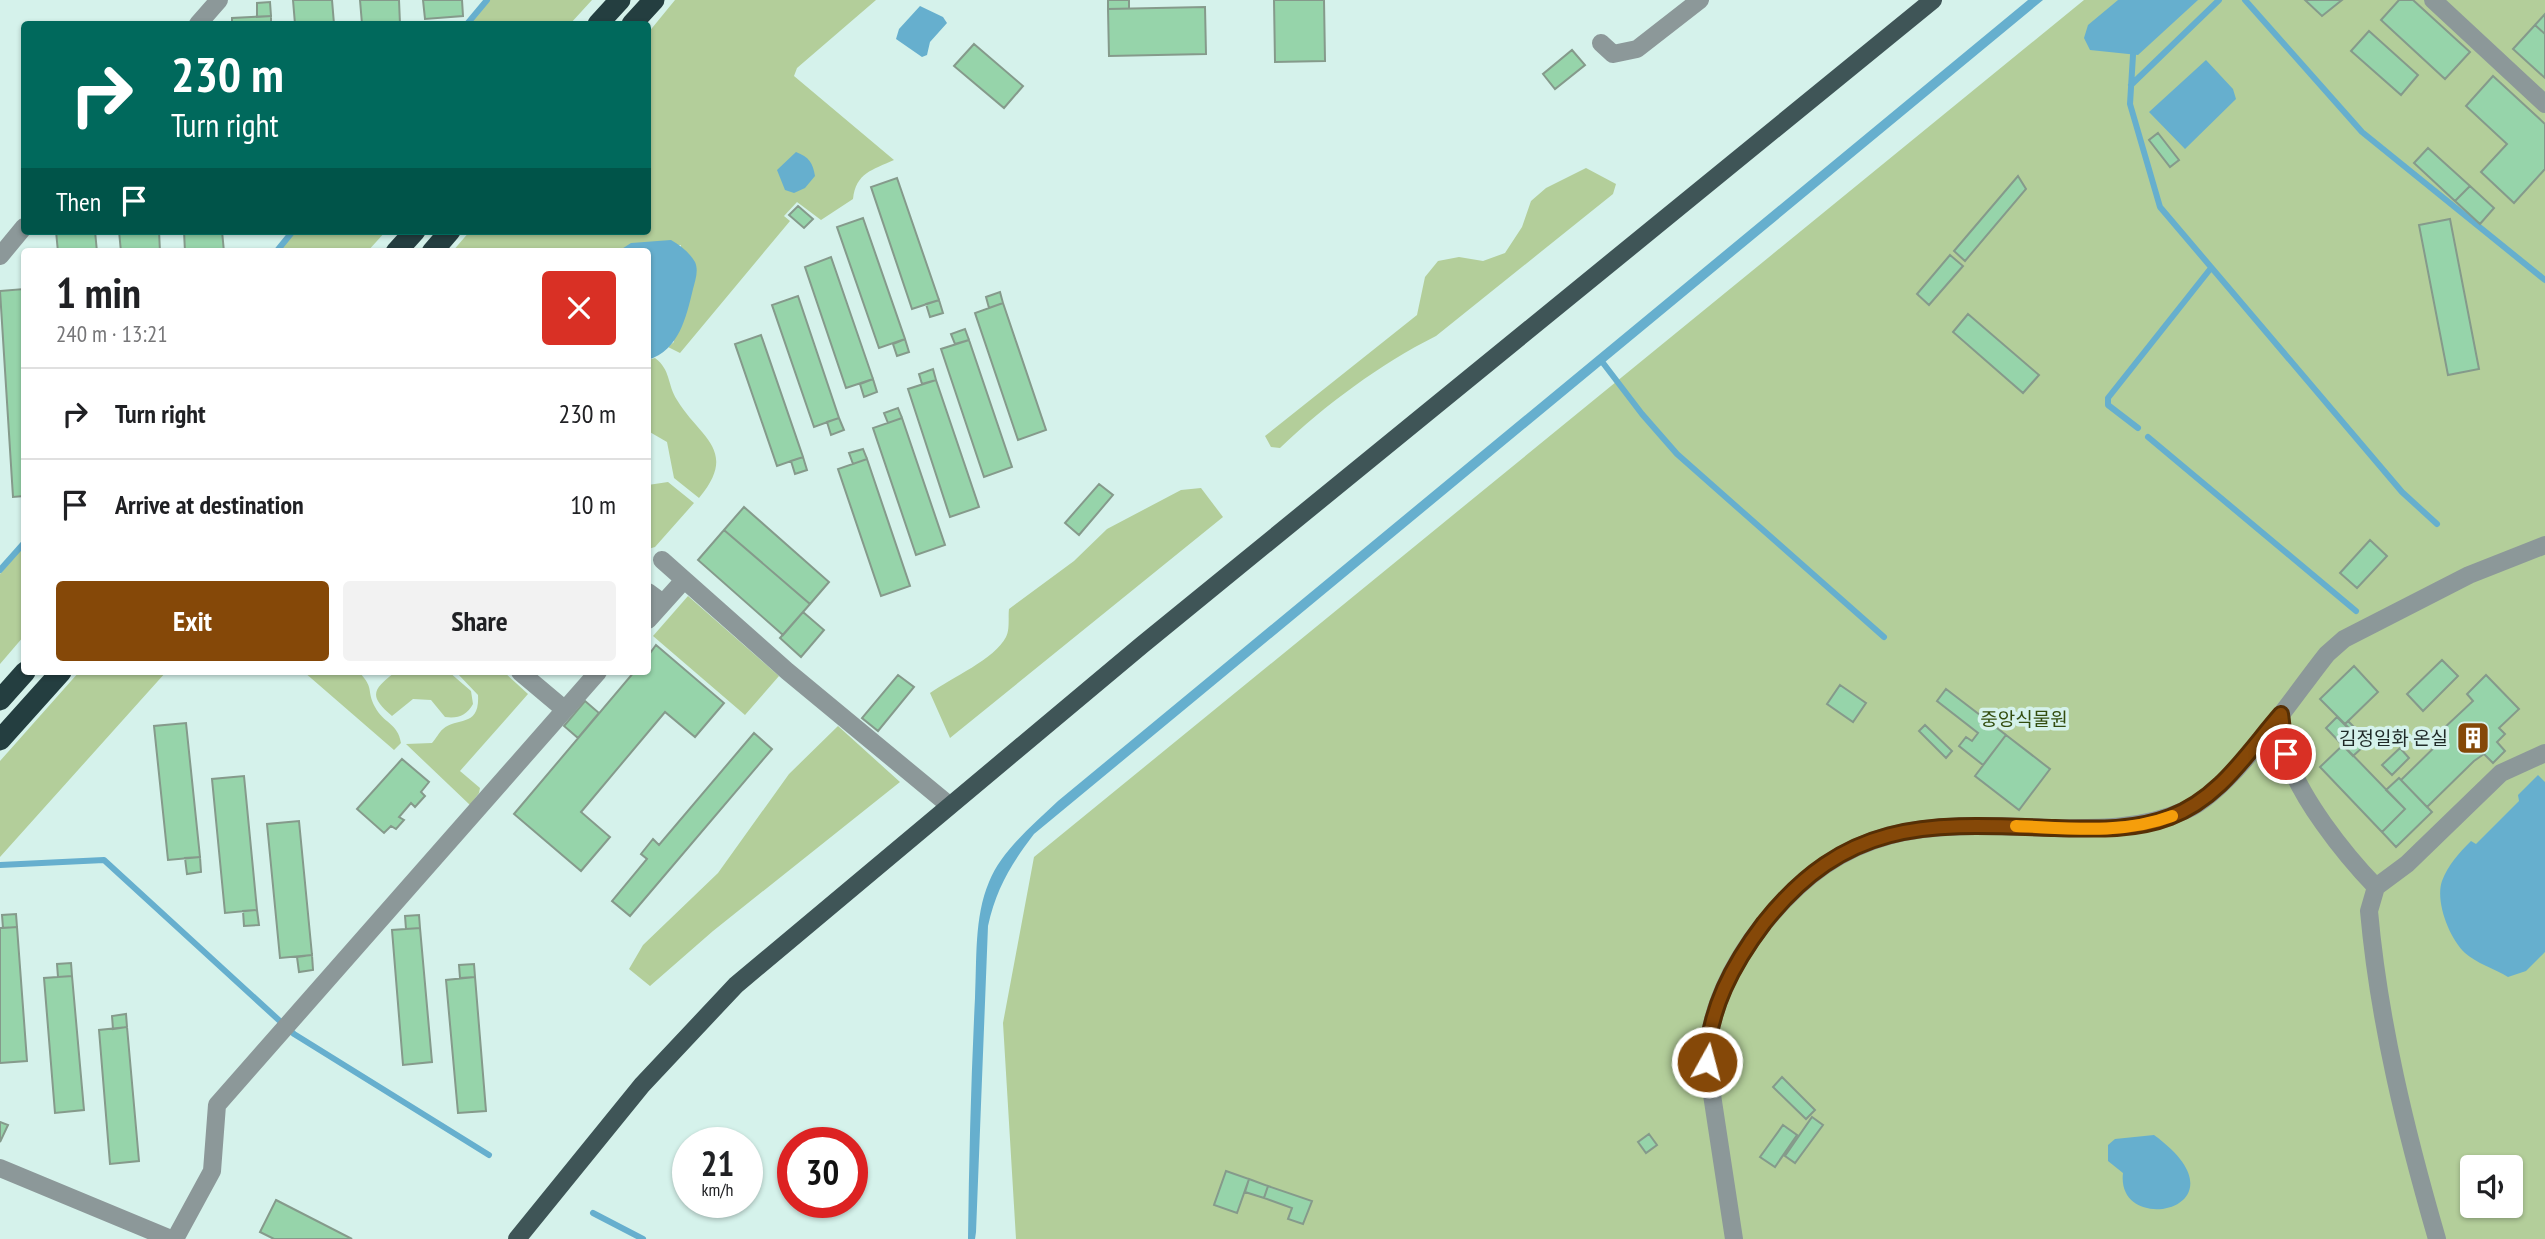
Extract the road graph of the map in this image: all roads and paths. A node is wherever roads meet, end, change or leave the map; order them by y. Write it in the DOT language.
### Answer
graph roads {
  1 [pos="219,0"];
  2 [pos="620,0"];
  3 [pos="654,0"];
  4 [pos="1700,0"];
  5 [pos="1933,0"];
  6 [pos="2433,0"];
  7 [pos="201,21"];
  8 [pos="601,21"];
  9 [pos="635,21"];
  10 [pos="1601,43"];
  11 [pos="2545,104"];
  12 [pos="21,231"];
  13 [pos="411,235"];
  14 [pos="400,248"];
  15 [pos="0,256"];
  16 [pos="2545,545"];
  17 [pos="662,560"];
  18 [pos="684,580"];
  19 [pos="651,594"];
  20 [pos="663,603"];
  21 [pos="651,617"];
  22 [pos="22,675"];
  23 [pos="58,675"];
  24 [pos="524,675"];
  25 [pos="595,675"];
  26 [pos="0,700"];
  27 [pos="564,709"];
  28 [pos="2281,714"];
  29 [pos="0,740"];
  30 [pos="2542,759"];
  31 [pos="949,805"];
  32 [pos="2376,887"];
  33 [pos="0,1168"];
  34 [pos="173,1239"];
  35 [pos="517,1239"];
  36 [pos="1734,1239"];
  37 [pos="2438,1239"];
  1 -- 7 [label="street"];
  2 -- 8 [label="highway"];
  3 -- 9 [label="highway"];
  4 -- 10 [label="street"];
  5 -- 31 [label="main road"];
  6 -- 11 [label="street"];
  12 -- 15 [label="street"];
  13 -- 14 [label="highway"];
  16 -- 28 [label="street"];
  17 -- 18 [label="street"];
  18 -- 20 [label="street"];
  18 -- 31 [label="street"];
  19 -- 20 [label="street"];
  20 -- 21 [label="street"];
  22 -- 26 [label="highway"];
  23 -- 29 [label="highway"];
  24 -- 27 [label="street"];
  25 -- 27 [label="street"];
  27 -- 34 [label="street"];
  28 -- 32 [label="street"];
  28 -- 36 [label="street"];
  30 -- 32 [label="street"];
  31 -- 35 [label="main road"];
  32 -- 37 [label="street"];
  33 -- 34 [label="street"];
}
